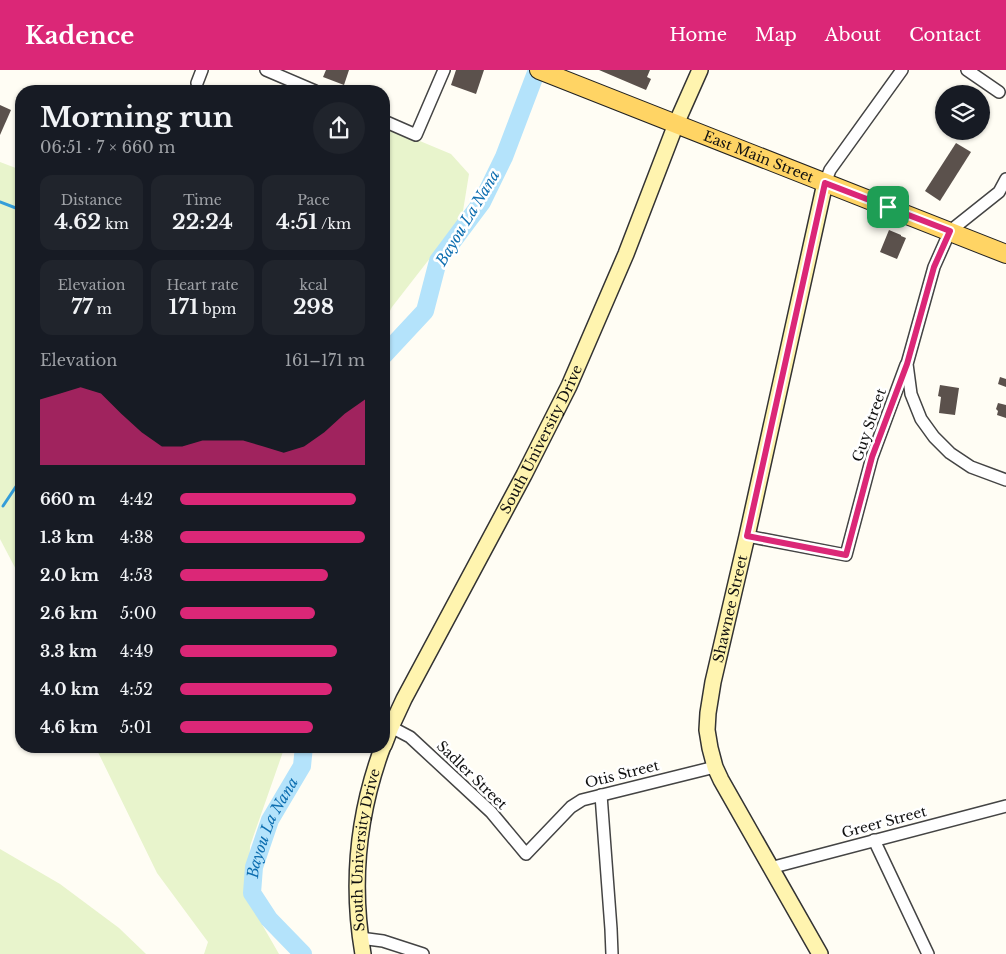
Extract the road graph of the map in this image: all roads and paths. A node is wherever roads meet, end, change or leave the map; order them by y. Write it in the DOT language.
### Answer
graph roads {
  1 [pos="202,70"];
  2 [pos="266,70"];
  3 [pos="444,70"];
  4 [pos="539,70"];
  5 [pos="700,70"];
  6 [pos="902,70"];
  7 [pos="967,70"];
  8 [pos="197,83"];
  9 [pos="301,85"];
  10 [pos="999,92"];
  11 [pos="390,124"];
  12 [pos="676,124"];
  13 [pos="1006,179"];
  14 [pos="825,183"];
  15 [pos="950,231"];
  16 [pos="1006,254"];
  17 [pos="907,364"];
  18 [pos="1006,480"];
  19 [pos="747,536"];
  20 [pos="390,727"];
  21 [pos="381,753"];
  22 [pos="715,766"];
  23 [pos="601,795"];
  24 [pos="1005,807"];
  25 [pos="874,840"];
  26 [pos="526,854"];
  27 [pos="770,868"];
  28 [pos="360,938"];
  29 [pos="363,954"];
  30 [pos="423,954"];
  31 [pos="612,954"];
  32 [pos="820,954"];
  33 [pos="928,954"];
  1 -- 8 [label="street"];
  2 -- 9 [label="street"];
  3 -- 11 [label="street"];
  4 -- 12 [label="main road, East Main Street"];
  5 -- 12 [label="main road, South University Drive"];
  6 -- 14 [label="street"];
  7 -- 10 [label="street"];
  12 -- 14 [label="main road, East Main Street"];
  12 -- 20 [label="main road, South University Drive"];
  13 -- 15 [label="street"];
  14 -- 15 [label="main road, East Main Street"];
  14 -- 19 [label="main road, Shawnee Street"];
  15 -- 16 [label="main road, East Main Street"];
  15 -- 17 [label="street, Guy Street"];
  17 -- 18 [label="street"];
  17 -- 19 [label="street, Guy Street"];
  19 -- 22 [label="main road, Shawnee Street"];
  20 -- 26 [label="street, Sadler Street"];
  21 -- 28 [label="main road, South University Drive"];
  22 -- 23 [label="street, Otis Street"];
  22 -- 27 [label="main road, Shawnee Street"];
  23 -- 26 [label="street, Otis Street"];
  23 -- 31 [label="street"];
  24 -- 25 [label="street, Greer Street"];
  25 -- 27 [label="street, Greer Street"];
  25 -- 33 [label="street"];
  27 -- 32 [label="main road, Shawnee Street"];
  28 -- 29 [label="main road, South University Drive"];
  28 -- 30 [label="street"];
}
